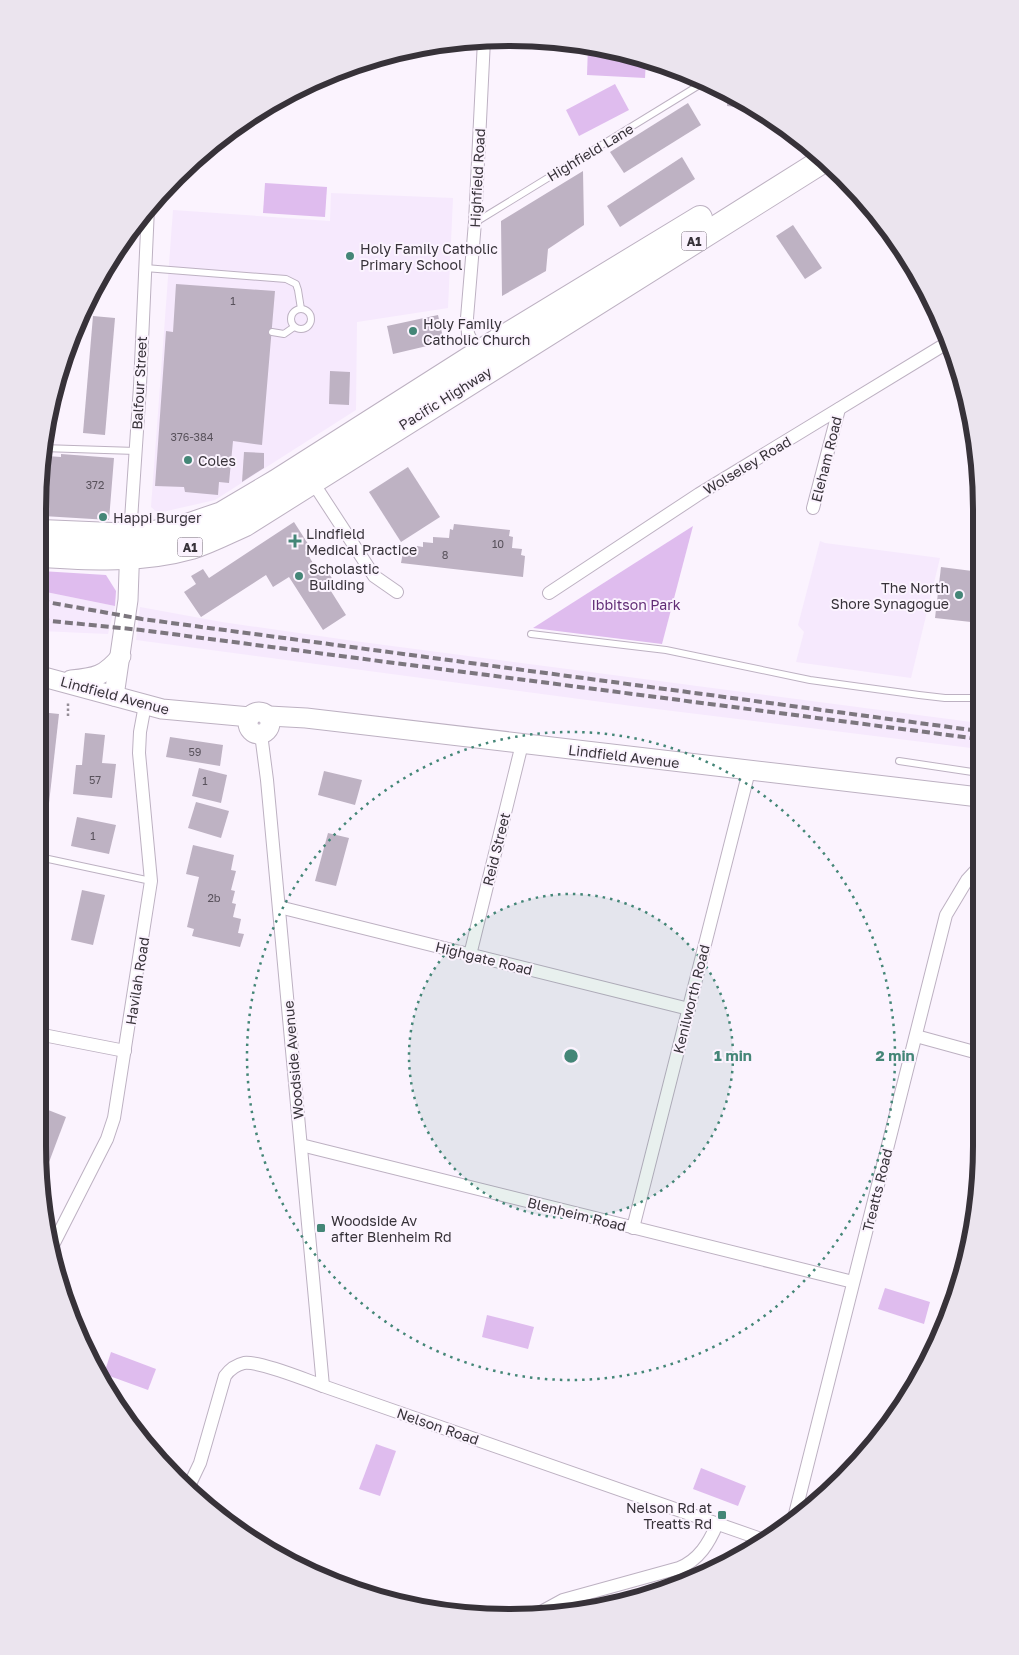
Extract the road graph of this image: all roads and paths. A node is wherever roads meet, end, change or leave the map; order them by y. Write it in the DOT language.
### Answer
graph roads {
  1 [pos="484,47"];
  2 [pos="697,86"];
  3 [pos="806,153"];
  4 [pos="818,164"];
  5 [pos="147,220"];
  6 [pos="475,222"];
  7 [pos="145,268"];
  8 [pos="301,309"];
  9 [pos="294,327"];
  10 [pos="272,332"];
  11 [pos="942,346"];
  12 [pos="482,362"];
  13 [pos="839,409"];
  14 [pos="50,448"];
  15 [pos="136,451"];
  16 [pos="312,481"];
  17 [pos="813,508"];
  18 [pos="46,532"];
  19 [pos="130,546"];
  20 [pos="46,555"];
  21 [pos="397,592"];
  22 [pos="550,593"];
  23 [pos="531,634"];
  24 [pos="121,656"];
  25 [pos="46,677"];
  26 [pos="63,681"];
  27 [pos="114,696"];
  28 [pos="973,698"];
  29 [pos="68,702"];
  30 [pos="145,705"];
  31 [pos="68,716"];
  32 [pos="269,716"];
  33 [pos="250,717"];
  34 [pos="261,734"];
  35 [pos="522,744"];
  36 [pos="899,761"];
  37 [pos="749,771"];
  38 [pos="973,772"];
  39 [pos="973,796"];
  40 [pos="46,858"];
  41 [pos="973,874"];
  42 [pos="151,881"];
  43 [pos="279,907"];
  44 [pos="470,954"];
  45 [pos="689,1009"];
  46 [pos="46,1036"];
  47 [pos="916,1036"];
  48 [pos="125,1051"];
  49 [pos="973,1051"];
  50 [pos="301,1145"];
  51 [pos="634,1228"];
  52 [pos="56,1239"];
  53 [pos="853,1282"];
  54 [pos="323,1386"];
  55 [pos="191,1482"];
  56 [pos="796,1510"];
  57 [pos="717,1524"];
  58 [pos="756,1537"];
  59 [pos="550,1607"];
  1 -- 6 [label="street, Highfield Road"];
  2 -- 6 [label="lane, Highfield Lane"];
  3 -- 12 [label="highway, Pacific Highway / A1"];
  4 -- 12 [label="highway, Pacific Highway / A1"];
  5 -- 7 [label="street, Balfour Street"];
  6 -- 12 [label="street, Highfield Road"];
  7 -- 8 [label="lane"];
  7 -- 15 [label="street, Balfour Street"];
  8 -- 9 [label="lane"];
  8 -- 9 [label="lane"];
  9 -- 10 [label="lane"];
  11 -- 13 [label="street, Wolseley Road"];
  12 -- 16 [label="highway, Pacific Highway / A1"];
  12 -- 19 [label="highway, Pacific Highway / A1"];
  13 -- 17 [label="street, Eleham Road"];
  13 -- 22 [label="street, Wolseley Road"];
  14 -- 15 [label="lane"];
  15 -- 19 [label="street, Balfour Street"];
  16 -- 19 [label="highway, Pacific Highway / A1"];
  16 -- 21 [label="street"];
  18 -- 19 [label="highway, Pacific Highway / A1"];
  19 -- 20 [label="highway, Pacific Highway / A1"];
  19 -- 24 [label="street"];
  23 -- 28 [label="lane"];
  24 -- 26 [label="street"];
  24 -- 27 [label="street"];
  25 -- 26 [label="street, Lindfield Avenue"];
  26 -- 27 [label="street, Lindfield Avenue"];
  27 -- 30 [label="street, Lindfield Avenue"];
  29 -- 31 [label="path"];
  30 -- 33 [label="street, Lindfield Avenue"];
  30 -- 42 [label="street, Havilah Road"];
  32 -- 33 [label="street"];
  32 -- 34 [label="street"];
  32 -- 35 [label="street, Lindfield Avenue"];
  33 -- 34 [label="street"];
  34 -- 43 [label="street, Woodside Avenue"];
  35 -- 37 [label="street, Lindfield Avenue"];
  35 -- 44 [label="street, Reid Street"];
  36 -- 38 [label="lane"];
  37 -- 39 [label="street, Lindfield Avenue"];
  37 -- 45 [label="street, Kenilworth Road"];
  40 -- 42 [label="lane"];
  41 -- 47 [label="street, Treatts Road"];
  42 -- 48 [label="street, Havilah Road"];
  43 -- 44 [label="street, Highgate Road"];
  43 -- 50 [label="street, Woodside Avenue"];
  44 -- 45 [label="street, Highgate Road"];
  45 -- 51 [label="street, Kenilworth Road"];
  46 -- 48 [label="street"];
  47 -- 49 [label="street"];
  47 -- 53 [label="street, Treatts Road"];
  48 -- 52 [label="street, Havilah Road"];
  50 -- 51 [label="street, Blenheim Road"];
  50 -- 54 [label="street, Woodside Avenue"];
  51 -- 53 [label="street, Blenheim Road"];
  53 -- 56 [label="street, Treatts Road"];
  54 -- 55 [label="street, Nelson Road"];
  54 -- 57 [label="street, Nelson Road"];
  57 -- 58 [label="street, Nelson Road"];
  57 -- 59 [label="street"];
}
